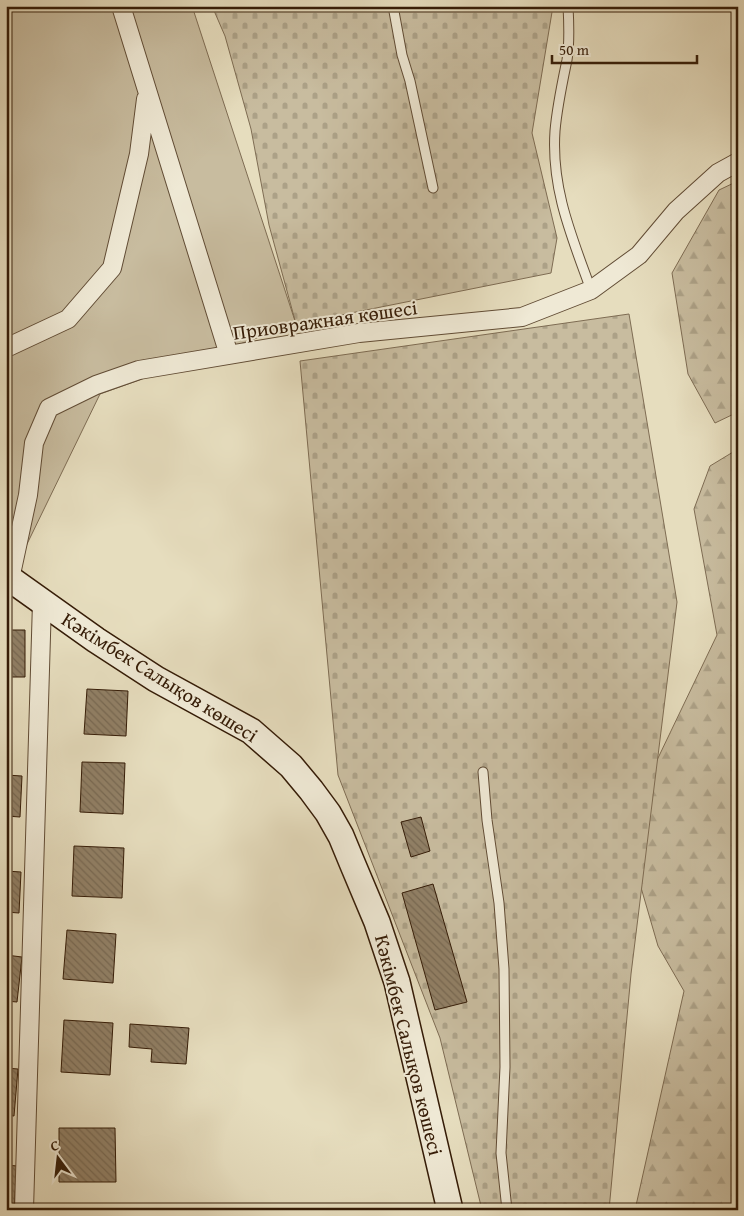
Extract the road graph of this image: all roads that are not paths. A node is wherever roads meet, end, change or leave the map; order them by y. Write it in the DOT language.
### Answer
graph roads {
  1 [pos="121,6"];
  2 [pos="393,6"];
  3 [pos="568,6"];
  4 [pos="147,94"];
  5 [pos="738,162"];
  6 [pos="433,188"];
  7 [pos="591,290"];
  8 [pos="6,348"];
  9 [pos="229,355"];
  10 [pos="8,578"];
  11 [pos="42,602"];
  12 [pos="484,772"];
  13 [pos="24,1210"];
  14 [pos="450,1210"];
  15 [pos="507,1210"];
  1 -- 4 [label="street"];
  2 -- 6 [label="lane"];
  3 -- 7 [label="lane"];
  4 -- 8 [label="street"];
  4 -- 9 [label="street"];
  5 -- 7 [label="street, Приовражная көшесі"];
  7 -- 9 [label="street, Приовражная көшесі"];
  9 -- 10 [label="street, Приовражная көшесі"];
  10 -- 11 [label="street, Кәкімбек Салықов көшесі"];
  11 -- 13 [label="street"];
  11 -- 14 [label="street, Кәкімбек Салықов көшесі"];
  12 -- 15 [label="lane"];
}
